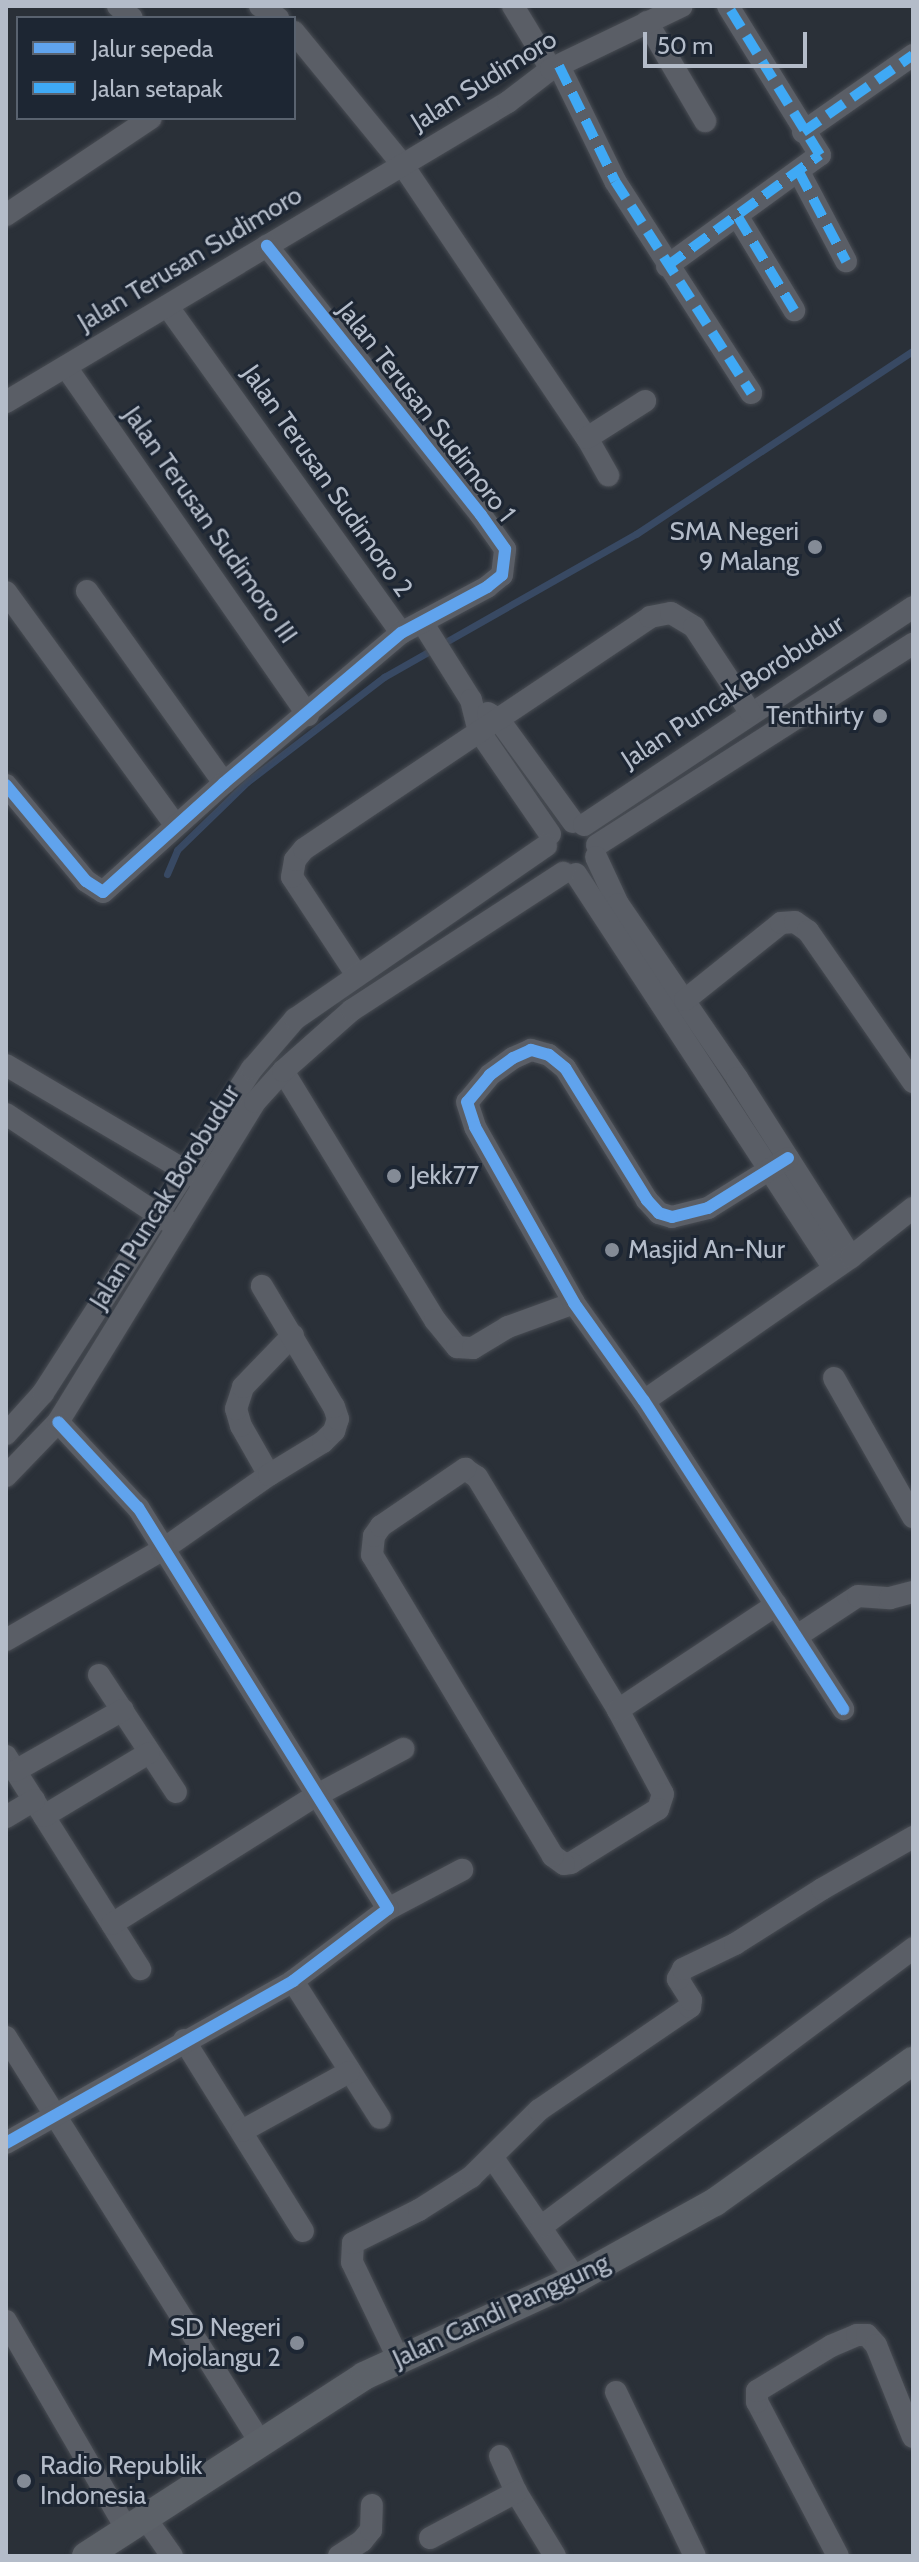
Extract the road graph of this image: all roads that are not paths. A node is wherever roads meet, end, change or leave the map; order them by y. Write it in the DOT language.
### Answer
graph roads {
  1 [pos="513,6"];
  2 [pos="728,6"];
  3 [pos="665,12"];
  4 [pos="296,34"];
  5 [pos="913,55"];
  6 [pos="555,67"];
  7 [pos="148,120"];
  8 [pos="705,121"];
  9 [pos="803,132"];
  10 [pos="402,164"];
  11 [pos="799,172"];
  12 [pos="6,215"];
  13 [pos="738,217"];
  14 [pos="267,246"];
  15 [pos="846,261"];
  16 [pos="667,266"];
  17 [pos="168,307"];
  18 [pos="794,310"];
  19 [pos="66,367"];
  20 [pos="751,393"];
  21 [pos="645,401"];
  22 [pos="6,402"];
  23 [pos="587,438"];
  24 [pos="608,475"];
  25 [pos="87,591"];
  26 [pos="6,592"];
  27 [pos="913,607"];
  28 [pos="425,627"];
  29 [pos="401,633"];
  30 [pos="913,644"];
  31 [pos="851,647"];
  32 [pos="867,674"];
  33 [pos="750,712"];
  34 [pos="308,715"];
  35 [pos="489,726"];
  36 [pos="224,783"];
  37 [pos="6,785"];
  38 [pos="578,824"];
  39 [pos="176,826"];
  40 [pos="548,840"];
  41 [pos="597,851"];
  42 [pos="570,873"];
  43 [pos="356,974"];
  44 [pos="685,1000"];
  45 [pos="6,1065"];
  46 [pos="283,1071"];
  47 [pos="28,1080"];
  48 [pos="913,1082"];
  49 [pos="728,1084"];
  50 [pos="6,1113"];
  51 [pos="779,1164"];
  52 [pos="186,1169"];
  53 [pos="205,1183"];
  54 [pos="913,1208"];
  55 [pos="156,1214"];
  56 [pos="176,1227"];
  57 [pos="843,1263"];
  58 [pos="262,1286"];
  59 [pos="574,1303"];
  60 [pos="293,1335"];
  61 [pos="834,1378"];
  62 [pos="644,1401"];
  63 [pos="58,1422"];
  64 [pos="6,1434"];
  65 [pos="269,1475"];
  66 [pos="6,1476"];
  67 [pos="913,1517"];
  68 [pos="162,1550"];
  69 [pos="913,1592"];
  70 [pos="776,1605"];
  71 [pos="797,1636"];
  72 [pos="6,1640"];
  73 [pos="99,1675"];
  74 [pos="843,1709"];
  75 [pos="123,1710"];
  76 [pos="618,1710"];
  77 [pos="403,1749"];
  78 [pos="149,1753"];
  79 [pos="11,1764"];
  80 [pos="176,1792"];
  81 [pos="317,1795"];
  82 [pos="39,1808"];
  83 [pos="6,1817"];
  84 [pos="913,1837"];
  85 [pos="462,1870"];
  86 [pos="388,1909"];
  87 [pos="112,1924"];
  88 [pos="913,1948"];
  89 [pos="140,1969"];
  90 [pos="293,1981"];
  91 [pos="6,2037"];
  92 [pos="184,2040"];
  93 [pos="913,2061"];
  94 [pos="349,2072"];
  95 [pos="56,2116"];
  96 [pos="380,2118"];
  97 [pos="242,2131"];
  98 [pos="6,2143"];
  99 [pos="493,2158"];
  100 [pos="542,2226"];
  101 [pos="303,2231"];
  102 [pos="576,2279"];
  103 [pos="6,2321"];
  104 [pos="398,2358"];
  105 [pos="616,2392"];
  106 [pos="913,2437"];
  107 [pos="260,2442"];
  108 [pos="500,2456"];
  109 [pos="516,2492"];
  110 [pos="372,2505"];
  111 [pos="136,2524"];
  112 [pos="430,2538"];
  113 [pos="831,2554"];
  114 [pos="86,2556"];
  115 [pos="172,2556"];
  116 [pos="339,2556"];
  117 [pos="555,2556"];
  118 [pos="695,2556"];
  1 -- 6 [label="street"];
  2 -- 9 [label="street"];
  3 -- 6 [label="street, Jalan Sudimoro"];
  3 -- 8 [label="street"];
  4 -- 10 [label="street"];
  5 -- 9 [label="street"];
  6 -- 10 [label="street, Jalan Sudimoro"];
  6 -- 16 [label="street"];
  7 -- 12 [label="street"];
  9 -- 11 [label="street"];
  10 -- 14 [label="street, Jalan Terusan Sudimoro"];
  10 -- 23 [label="street"];
  11 -- 13 [label="street"];
  11 -- 15 [label="street"];
  13 -- 16 [label="street"];
  13 -- 18 [label="street"];
  14 -- 17 [label="street, Jalan Terusan Sudimoro"];
  14 -- 28 [label="street, Jalan Terusan Sudimoro 1"];
  16 -- 20 [label="street"];
  17 -- 19 [label="street, Jalan Terusan Sudimoro"];
  17 -- 29 [label="street, Jalan Terusan Sudimoro 2"];
  19 -- 22 [label="street, Jalan Terusan Sudimoro"];
  19 -- 34 [label="street, Jalan Terusan Sudimoro III"];
  21 -- 23 [label="street"];
  23 -- 24 [label="street"];
  25 -- 36 [label="street"];
  26 -- 39 [label="street"];
  27 -- 31 [label="street, Jalan Puncak Borobudur"];
  28 -- 29 [label="street, Jalan Terusan Sudimoro 2"];
  28 -- 35 [label="street"];
  29 -- 34 [label="street"];
  30 -- 32 [label="street"];
  31 -- 32 [label="street"];
  31 -- 33 [label="street, Jalan Puncak Borobudur"];
  32 -- 41 [label="street"];
  33 -- 35 [label="street"];
  33 -- 38 [label="street, Jalan Puncak Borobudur"];
  34 -- 36 [label="street"];
  35 -- 38 [label="street"];
  35 -- 40 [label="street"];
  35 -- 43 [label="street"];
  36 -- 39 [label="street"];
  37 -- 39 [label="street"];
  38 -- 40 [label="street"];
  38 -- 41 [label="street"];
  40 -- 42 [label="street"];
  40 -- 43 [label="street, Jalan Puncak Borobudur"];
  41 -- 42 [label="street"];
  41 -- 44 [label="street"];
  42 -- 46 [label="street, Jalan Puncak Borobudur"];
  42 -- 49 [label="street"];
  43 -- 52 [label="street, Jalan Puncak Borobudur"];
  44 -- 48 [label="street"];
  44 -- 49 [label="street"];
  45 -- 47 [label="street"];
  46 -- 53 [label="street, Jalan Puncak Borobudur"];
  46 -- 59 [label="street"];
  47 -- 50 [label="street"];
  47 -- 52 [label="street"];
  49 -- 51 [label="street"];
  50 -- 55 [label="street"];
  51 -- 57 [label="street"];
  51 -- 59 [label="street"];
  52 -- 53 [label="street"];
  52 -- 55 [label="street, Jalan Puncak Borobudur"];
  53 -- 56 [label="street, Jalan Puncak Borobudur"];
  54 -- 57 [label="street"];
  55 -- 56 [label="street"];
  55 -- 64 [label="street, Jalan Puncak Borobudur"];
  56 -- 63 [label="street, Jalan Puncak Borobudur"];
  57 -- 62 [label="street"];
  58 -- 60 [label="street"];
  59 -- 62 [label="street"];
  60 -- 65 [label="street"];
  60 -- 65 [label="street"];
  61 -- 67 [label="street"];
  62 -- 70 [label="street"];
  63 -- 66 [label="street, Jalan Puncak Borobudur"];
  63 -- 68 [label="street"];
  65 -- 68 [label="street"];
  68 -- 72 [label="street"];
  68 -- 81 [label="street"];
  69 -- 71 [label="street"];
  70 -- 71 [label="street"];
  70 -- 76 [label="street"];
  71 -- 74 [label="street"];
  73 -- 75 [label="street"];
  75 -- 78 [label="street"];
  75 -- 79 [label="street"];
  76 -- 76 [label="street"];
  77 -- 81 [label="street"];
  78 -- 80 [label="street"];
  78 -- 82 [label="street"];
  79 -- 82 [label="street"];
  81 -- 86 [label="street"];
  81 -- 87 [label="street"];
  82 -- 83 [label="street"];
  82 -- 87 [label="street"];
  84 -- 99 [label="street"];
  85 -- 86 [label="street"];
  86 -- 90 [label="street"];
  87 -- 89 [label="street"];
  88 -- 100 [label="street"];
  90 -- 92 [label="street"];
  90 -- 94 [label="street"];
  91 -- 95 [label="street"];
  92 -- 95 [label="street"];
  92 -- 97 [label="street"];
  93 -- 102 [label="main road, Jalan Candi Panggung"];
  94 -- 96 [label="street"];
  94 -- 97 [label="street"];
  95 -- 98 [label="street"];
  95 -- 107 [label="street"];
  97 -- 101 [label="street"];
  99 -- 100 [label="street"];
  99 -- 104 [label="street"];
  100 -- 102 [label="street"];
  102 -- 104 [label="main road, Jalan Candi Panggung"];
  103 -- 111 [label="street"];
  104 -- 107 [label="main road, Jalan Candi Panggung"];
  105 -- 118 [label="street"];
  106 -- 113 [label="street"];
  107 -- 111 [label="main road, Jalan Candi Panggung"];
  108 -- 109 [label="street"];
  109 -- 112 [label="street"];
  109 -- 117 [label="street"];
  110 -- 116 [label="street"];
  111 -- 114 [label="main road, Jalan Candi Panggung"];
  111 -- 115 [label="street"];
}
